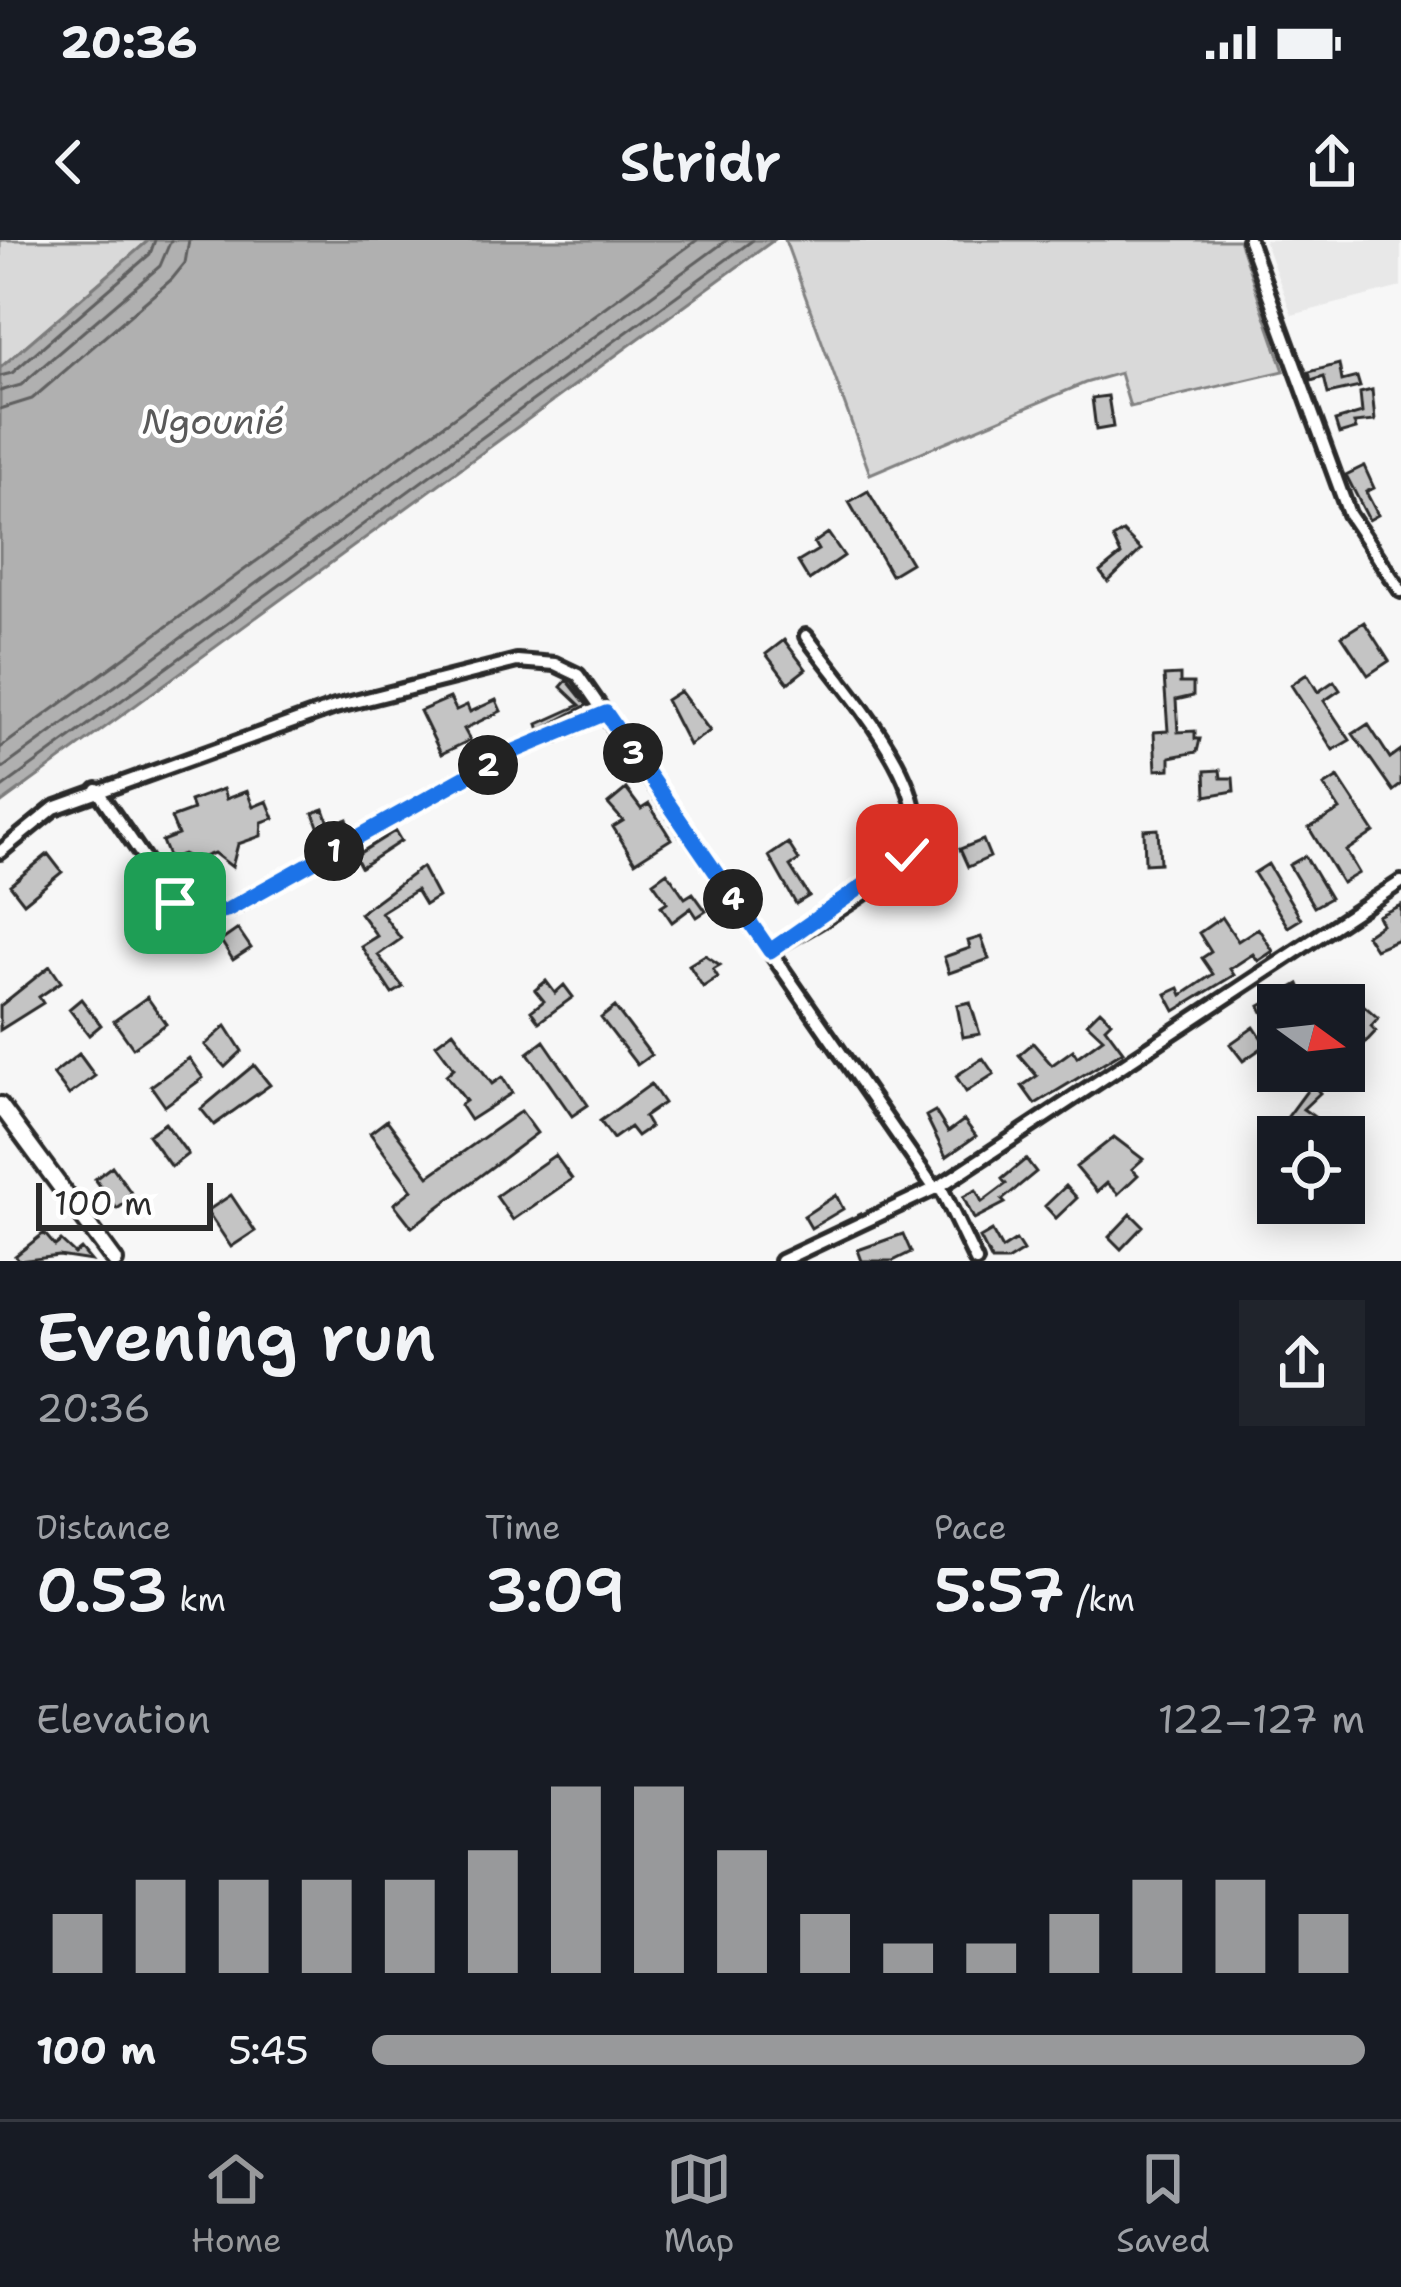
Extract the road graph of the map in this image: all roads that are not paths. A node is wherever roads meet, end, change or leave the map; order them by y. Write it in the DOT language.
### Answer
graph roads {
  1 [pos="1249,240"];
  2 [pos="1401,591"];
  3 [pos="806,636"];
  4 [pos="606,713"];
  5 [pos="97,790"];
  6 [pos="0,852"];
  7 [pos="1401,883"];
  8 [pos="770,951"];
  9 [pos="0,1105"];
  10 [pos="13,1124"];
  11 [pos="0,1134"];
  12 [pos="938,1188"];
  13 [pos="115,1261"];
  14 [pos="781,1261"];
  15 [pos="976,1261"];
  1 -- 2 [label="street"];
  3 -- 8 [label="street"];
  4 -- 5 [label="street"];
  4 -- 5 [label="street"];
  4 -- 8 [label="street"];
  5 -- 6 [label="street"];
  7 -- 12 [label="street"];
  8 -- 12 [label="street"];
  9 -- 10 [label="street"];
  10 -- 11 [label="street"];
  10 -- 13 [label="street"];
  12 -- 14 [label="street"];
  12 -- 15 [label="street"];
}
